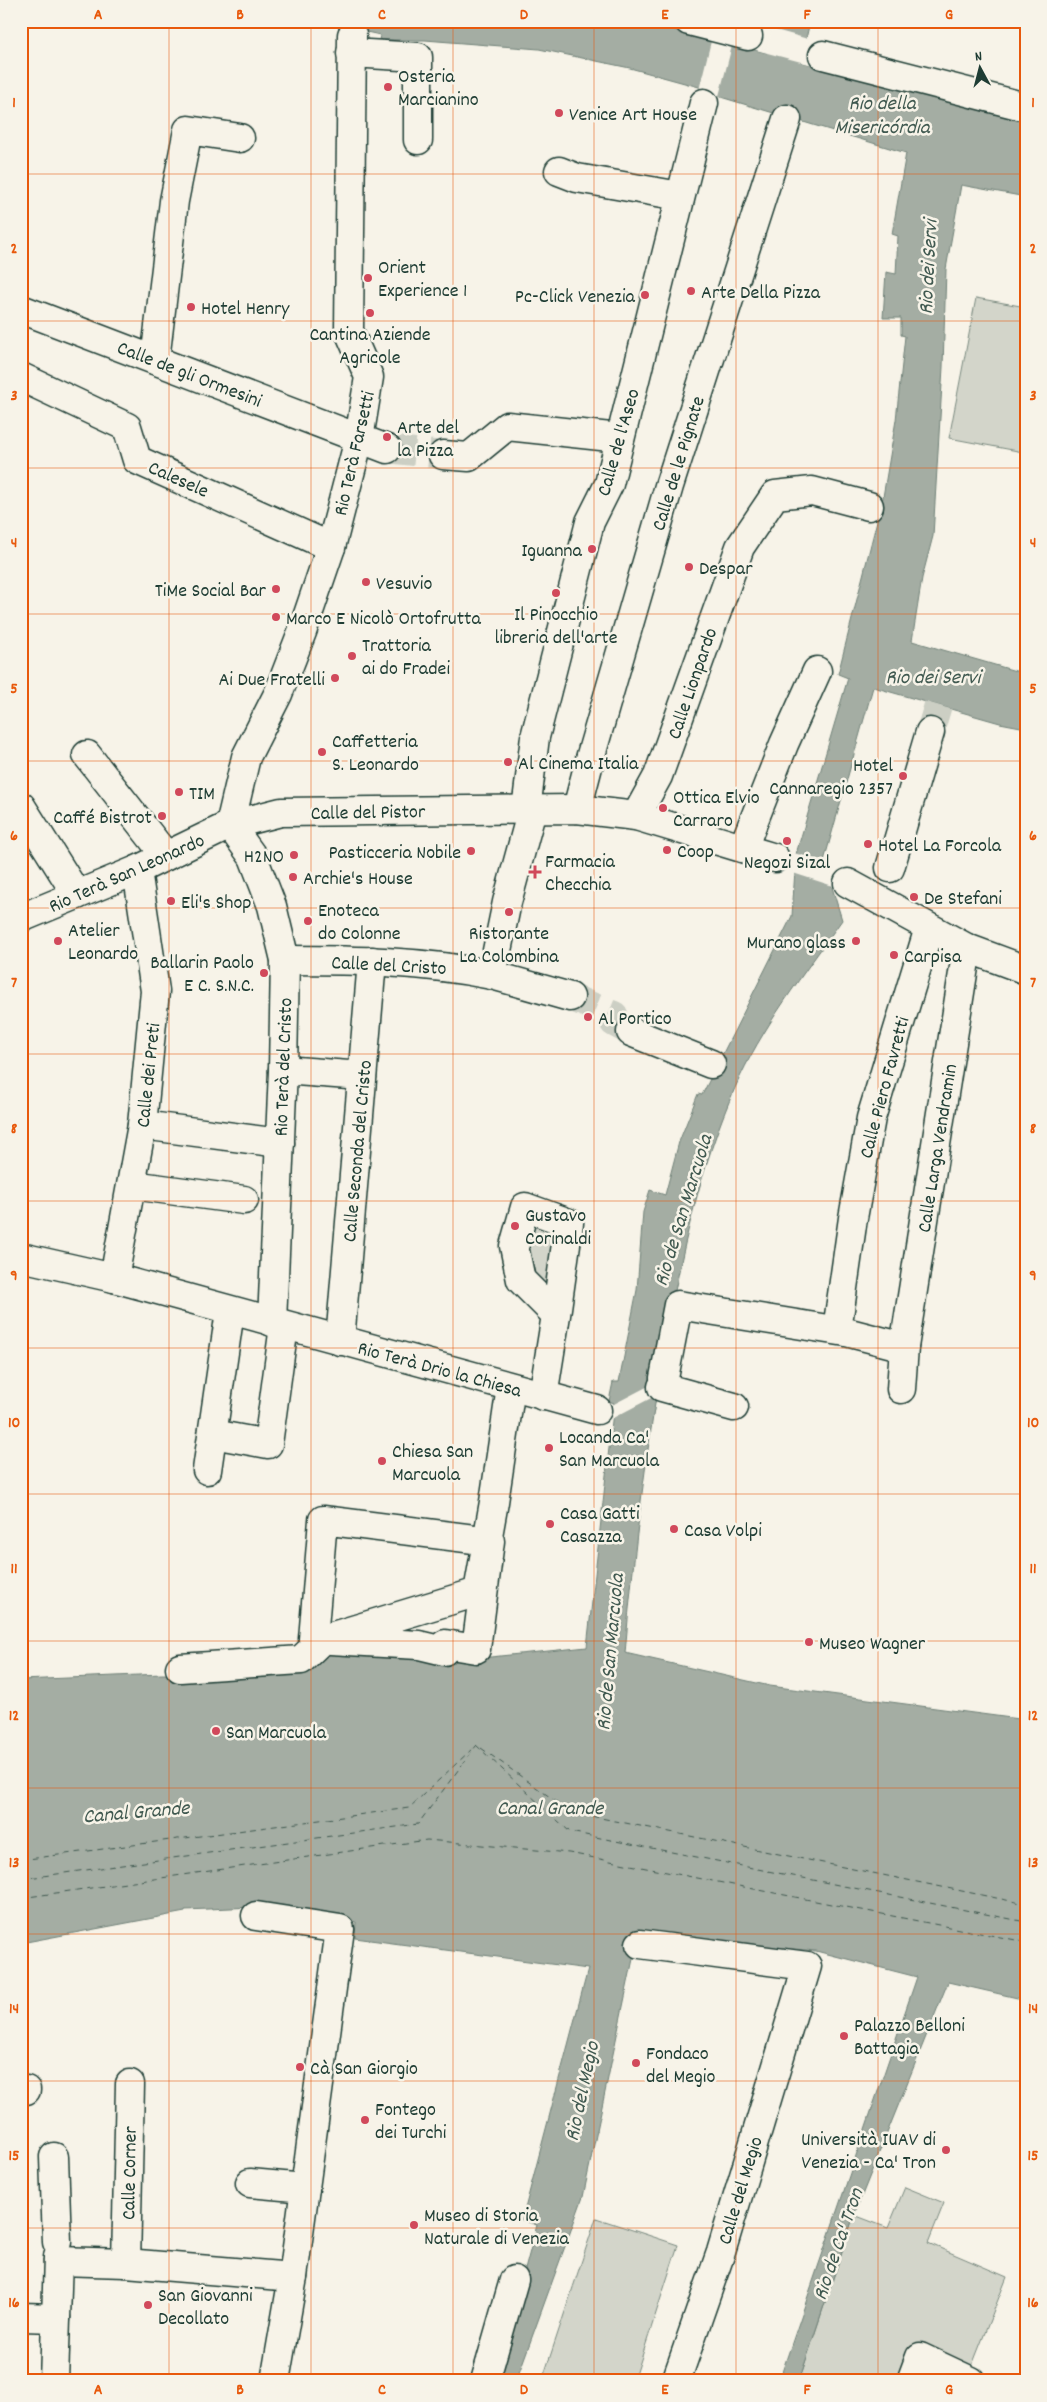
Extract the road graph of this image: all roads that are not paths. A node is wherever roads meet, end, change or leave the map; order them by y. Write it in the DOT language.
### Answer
graph roads {
  1 [pos="689,21"];
  2 [pos="732,34"];
  3 [pos="823,55"];
  4 [pos="704,103"];
  5 [pos="1026,107"];
  6 [pos="786,119"];
  7 [pos="240,138"];
  8 [pos="418,140"];
  9 [pos="559,171"];
  10 [pos="680,196"];
  11 [pos="21,308"];
  12 [pos="155,360"];
  13 [pos="21,377"];
  14 [pos="359,438"];
  15 [pos="620,438"];
  16 [pos="387,449"];
  17 [pos="443,455"];
  18 [pos="869,506"];
  19 [pos="331,547"];
  20 [pos="817,672"];
  21 [pos="930,732"];
  22 [pos="87,755"];
  23 [pos="21,806"];
  24 [pos="577,809"];
  25 [pos="522,810"];
  26 [pos="637,817"];
  27 [pos="230,825"];
  28 [pos="743,848"];
  29 [pos="166,856"];
  30 [pos="775,858"];
  31 [pos="137,870"];
  32 [pos="848,883"];
  33 [pos="884,886"];
  34 [pos="78,896"];
  35 [pos="21,918"];
  36 [pos="928,928"];
  37 [pos="967,948"];
  38 [pos="285,960"];
  39 [pos="372,961"];
  40 [pos="1026,970"];
  41 [pos="492,975"];
  42 [pos="570,997"];
  43 [pos="631,1032"];
  44 [pos="711,1064"];
  45 [pos="283,1070"];
  46 [pos="362,1076"];
  47 [pos="142,1125"];
  48 [pos="280,1143"];
  49 [pos="132,1185"];
  50 [pos="262,1202"];
  51 [pos="21,1257"];
  52 [pos="114,1278"];
  53 [pos="230,1311"];
  54 [pos="556,1315"];
  55 [pos="278,1324"];
  56 [pos="841,1331"];
  57 [pos="340,1341"];
  58 [pos="904,1347"];
  59 [pos="510,1387"];
  60 [pos="901,1390"];
  61 [pos="543,1396"];
  62 [pos="734,1407"];
  63 [pos="597,1410"];
  64 [pos="213,1434"];
  65 [pos="207,1470"];
  66 [pos="488,1540"];
  67 [pos="478,1592"];
  68 [pos="323,1640"];
  69 [pos="471,1648"];
  70 [pos="180,1668"];
  71 [pos="256,1916"];
  72 [pos="640,1944"];
  73 [pos="130,2084"];
  74 [pos="54,2157"];
  75 [pos="250,2184"];
  76 [pos="306,2188"];
  77 [pos="57,2253"];
  78 [pos="126,2263"];
  79 [pos="293,2277"];
  80 [pos="514,2280"];
  81 [pos="21,2318"];
  82 [pos="56,2318"];
  83 [pos="54,2381"];
  84 [pos="275,2381"];
  85 [pos="485,2381"];
  86 [pos="676,2381"];
  87 [pos="911,2381"];
  88 [pos="971,2381"];
  1 -- 2 [label="street"];
  3 -- 5 [label="street"];
  4 -- 10 [label="street, Calle de l'Aseo"];
  6 -- 24 [label="street, Calle de le Pignate"];
  7 -- 12 [label="street"];
  8 -- 14 [label="street, Rio Terà Farsetti"];
  9 -- 10 [label="street"];
  10 -- 15 [label="street, Calle de l'Aseo"];
  11 -- 12 [label="street, Calle de gli Ormesini"];
  12 -- 14 [label="street, Calle de gli Ormesini"];
  13 -- 19 [label="street, Calesele"];
  14 -- 16 [label="street, Calle de gli Ormesini"];
  14 -- 19 [label="street, Rio Terà Farsetti"];
  15 -- 17 [label="street"];
  15 -- 25 [label="street, Calle de l'Aseo"];
  18 -- 26 [label="street, Calle Lionpardo"];
  19 -- 27 [label="street, Rio Terà Farsetti"];
  20 -- 28 [label="street"];
  21 -- 33 [label="street"];
  22 -- 29 [label="street"];
  23 -- 34 [label="street"];
  24 -- 25 [label="street, Calle del Pistor"];
  24 -- 26 [label="street, Calle del Pistor"];
  25 -- 27 [label="street, Calle del Pistor"];
  25 -- 41 [label="street, Calle de l'Aseo"];
  26 -- 28 [label="street, Calle del Pistor"];
  27 -- 29 [label="street, Rio Terà San Leonardo"];
  27 -- 38 [label="street, Rio Terà del Cristo"];
  28 -- 30 [label="street, Calle del Pistor"];
  29 -- 31 [label="street, Rio Terà San Leonardo"];
  31 -- 34 [label="street, Rio Terà San Leonardo"];
  31 -- 47 [label="street, Calle dei Preti"];
  32 -- 33 [label="street"];
  33 -- 36 [label="street"];
  34 -- 35 [label="street, Rio Terà San Leonardo"];
  36 -- 37 [label="street"];
  36 -- 56 [label="street, Calle Piero Favretti"];
  37 -- 40 [label="street"];
  37 -- 58 [label="street, Calle Larga Vendramin"];
  38 -- 39 [label="street, Calle del Cristo"];
  38 -- 45 [label="street, Rio Terà del Cristo"];
  39 -- 41 [label="street, Calle del Cristo"];
  39 -- 46 [label="street, Calle Seconda del Cristo"];
  41 -- 42 [label="street, Calle del Cristo"];
  43 -- 44 [label="street"];
  45 -- 46 [label="street"];
  45 -- 48 [label="street, Rio Terà del Cristo"];
  46 -- 57 [label="street, Calle Seconda del Cristo"];
  47 -- 48 [label="street"];
  47 -- 49 [label="street, Calle dei Preti"];
  48 -- 50 [label="street, Rio Terà del Cristo"];
  49 -- 50 [label="street"];
  49 -- 52 [label="street, Calle dei Preti"];
  50 -- 55 [label="street, Rio Terà del Cristo"];
  51 -- 52 [label="street"];
  52 -- 53 [label="street, Rio Terà Drio la Chiesa"];
  53 -- 55 [label="street, Rio Terà Drio la Chiesa"];
  53 -- 64 [label="street"];
  54 -- 61 [label="street"];
  55 -- 57 [label="street, Rio Terà Drio la Chiesa"];
  55 -- 64 [label="street"];
  56 -- 58 [label="street"];
  56 -- 62 [label="street"];
  57 -- 59 [label="street, Rio Terà Drio la Chiesa"];
  58 -- 60 [label="street, Calle Larga Vendramin"];
  59 -- 61 [label="street, Rio Terà Drio la Chiesa"];
  59 -- 66 [label="street"];
  61 -- 63 [label="street, Rio Terà Drio la Chiesa"];
  64 -- 65 [label="street"];
  66 -- 67 [label="street"];
  66 -- 68 [label="street"];
  66 -- 69 [label="street"];
  67 -- 68 [label="street"];
  67 -- 69 [label="street"];
  68 -- 69 [label="street"];
  68 -- 70 [label="street"];
  71 -- 76 [label="street"];
  72 -- 86 [label="street, Calle del Megio"];
  73 -- 78 [label="street, Calle Corner"];
  74 -- 77 [label="street"];
  75 -- 76 [label="street"];
  76 -- 79 [label="street"];
  77 -- 78 [label="street"];
  77 -- 82 [label="street"];
  78 -- 79 [label="street"];
  79 -- 84 [label="street"];
  80 -- 85 [label="street"];
  81 -- 82 [label="street"];
  82 -- 83 [label="street"];
  87 -- 88 [label="street"];
}
